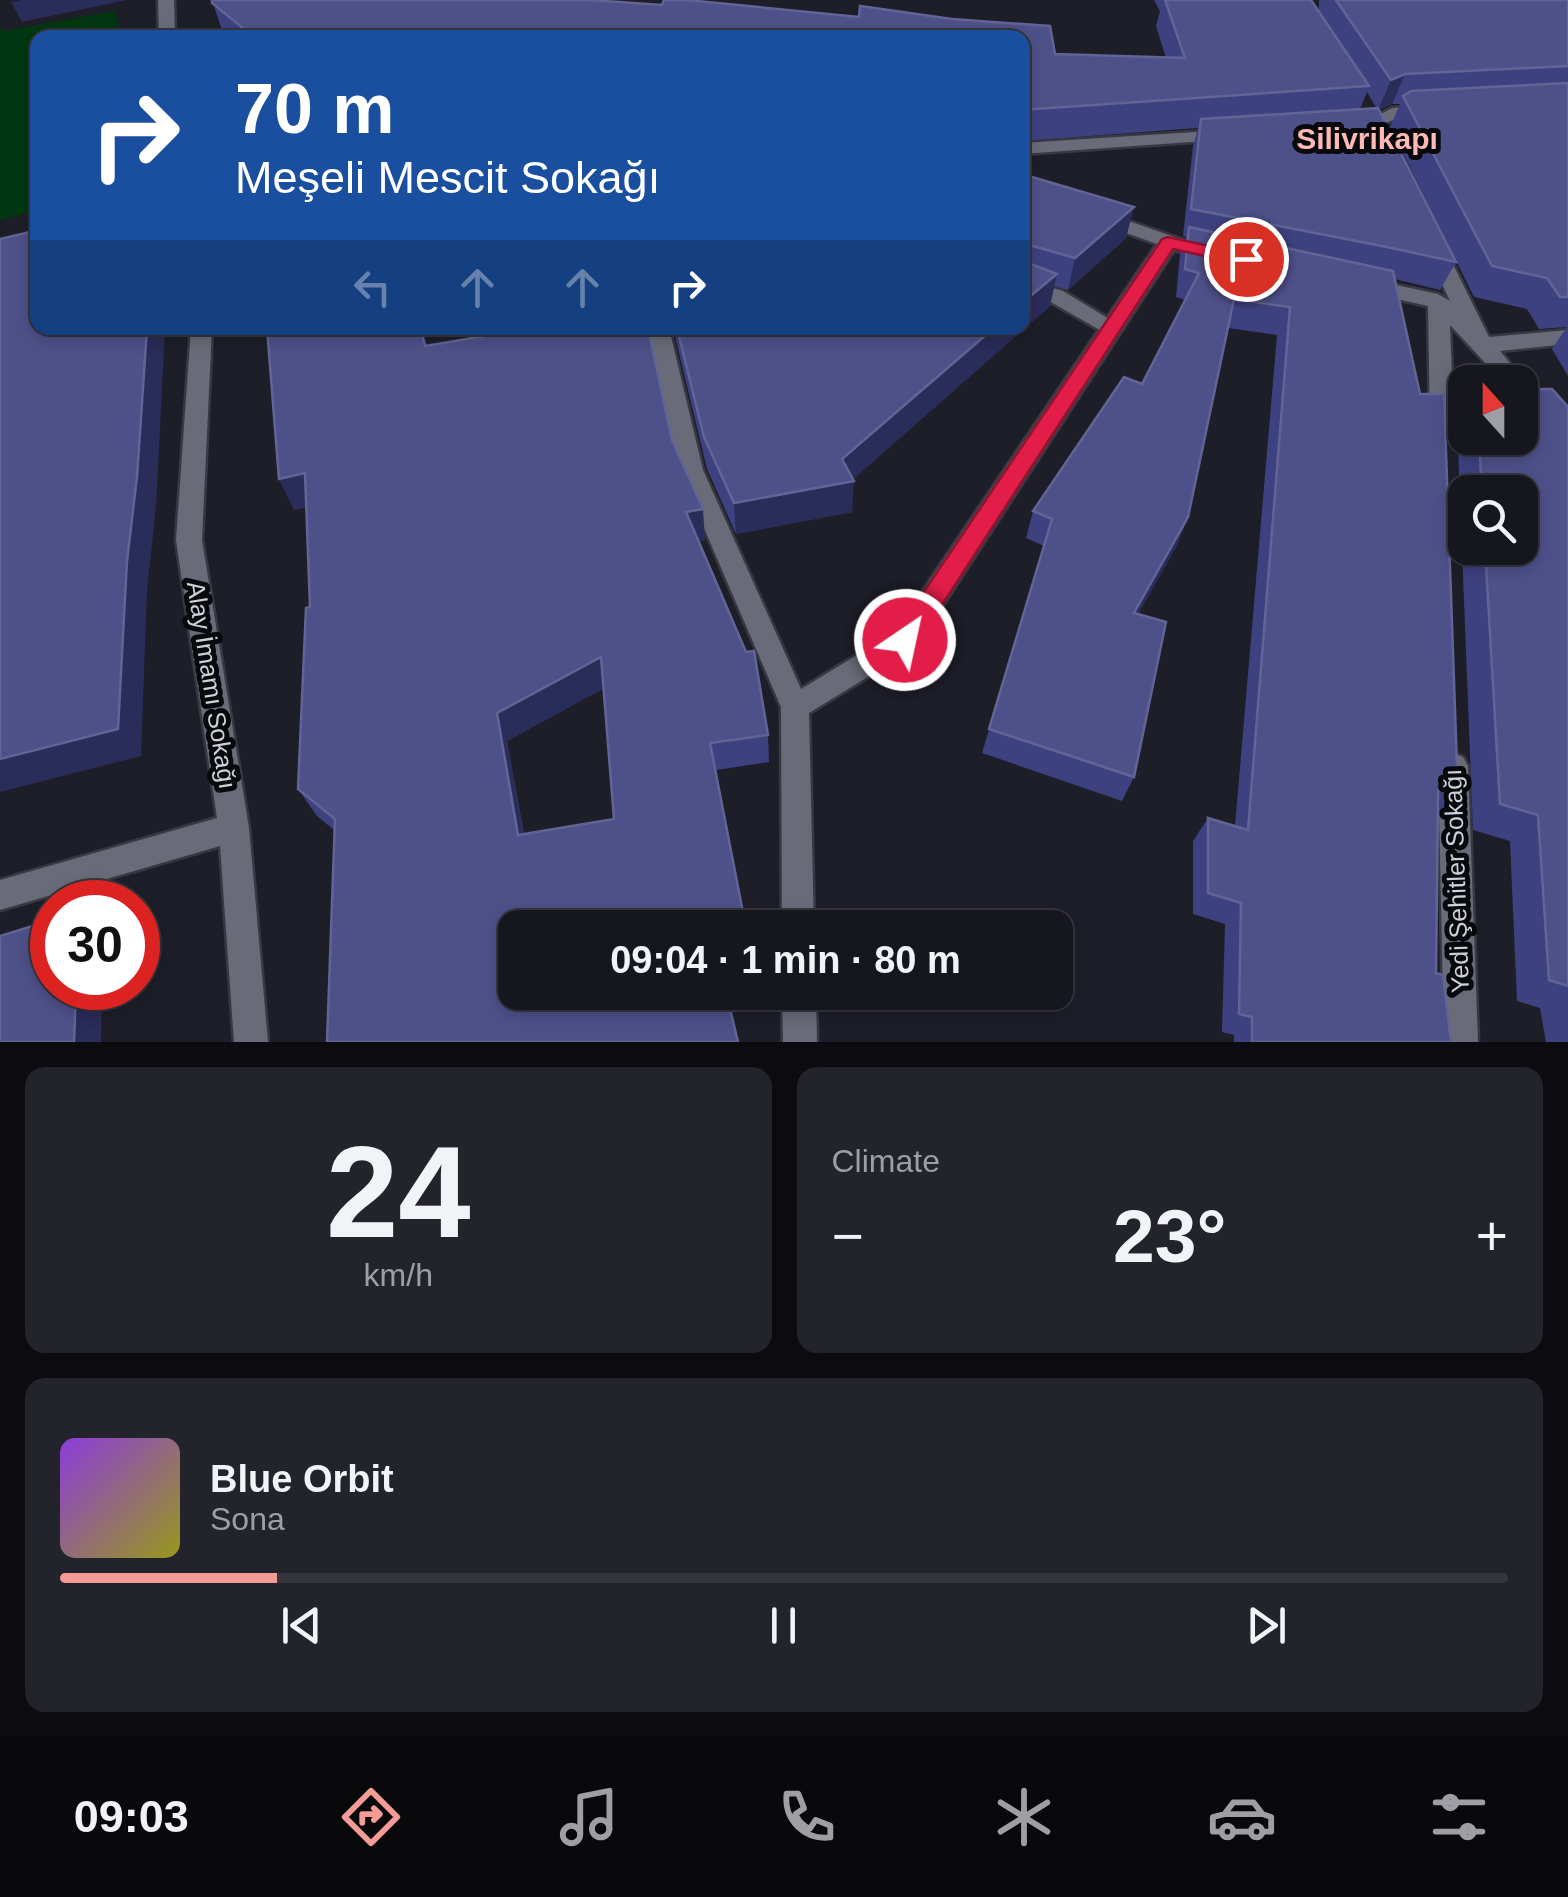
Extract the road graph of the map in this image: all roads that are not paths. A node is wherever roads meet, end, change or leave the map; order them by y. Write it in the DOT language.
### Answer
graph roads {
  1 [pos="166,0"];
  2 [pos="167,30"];
  3 [pos="1450,110"];
  4 [pos="1336,128"];
  5 [pos="1238,134"];
  6 [pos="1030,148"];
  7 [pos="1077,208"];
  8 [pos="1424,226"];
  9 [pos="1168,243"];
  10 [pos="1207,251"];
  11 [pos="1342,280"];
  12 [pos="1030,288"];
  13 [pos="1438,301"];
  14 [pos="1113,328"];
  15 [pos="202,335"];
  16 [pos="660,335"];
  17 [pos="1568,337"];
  18 [pos="1482,344"];
  19 [pos="1500,365"];
  20 [pos="1443,457"];
  21 [pos="796,708"];
  22 [pos="1452,730"];
  23 [pos="234,828"];
  24 [pos="0,895"];
  25 [pos="798,910"];
  26 [pos="799,1010"];
  27 [pos="251,1042"];
  28 [pos="800,1042"];
  29 [pos="1461,1042"];
  1 -- 2 [label="street"];
  3 -- 4 [label="street"];
  5 -- 6 [label="street"];
  7 -- 9 [label="street"];
  8 -- 18 [label="street"];
  9 -- 10 [label="street"];
  9 -- 14 [label="street"];
  11 -- 13 [label="street"];
  12 -- 14 [label="street"];
  13 -- 18 [label="street"];
  13 -- 20 [label="street"];
  14 -- 21 [label="street"];
  15 -- 23 [label="street, Alay İmamı Sokağı"];
  16 -- 21 [label="street"];
  17 -- 18 [label="street"];
  18 -- 19 [label="street"];
  21 -- 25 [label="street"];
  22 -- 29 [label="street, Yedi Şehitler Sokağı"];
  23 -- 24 [label="street"];
  23 -- 27 [label="street, Alay İmamı Sokağı"];
  26 -- 28 [label="street"];
}
